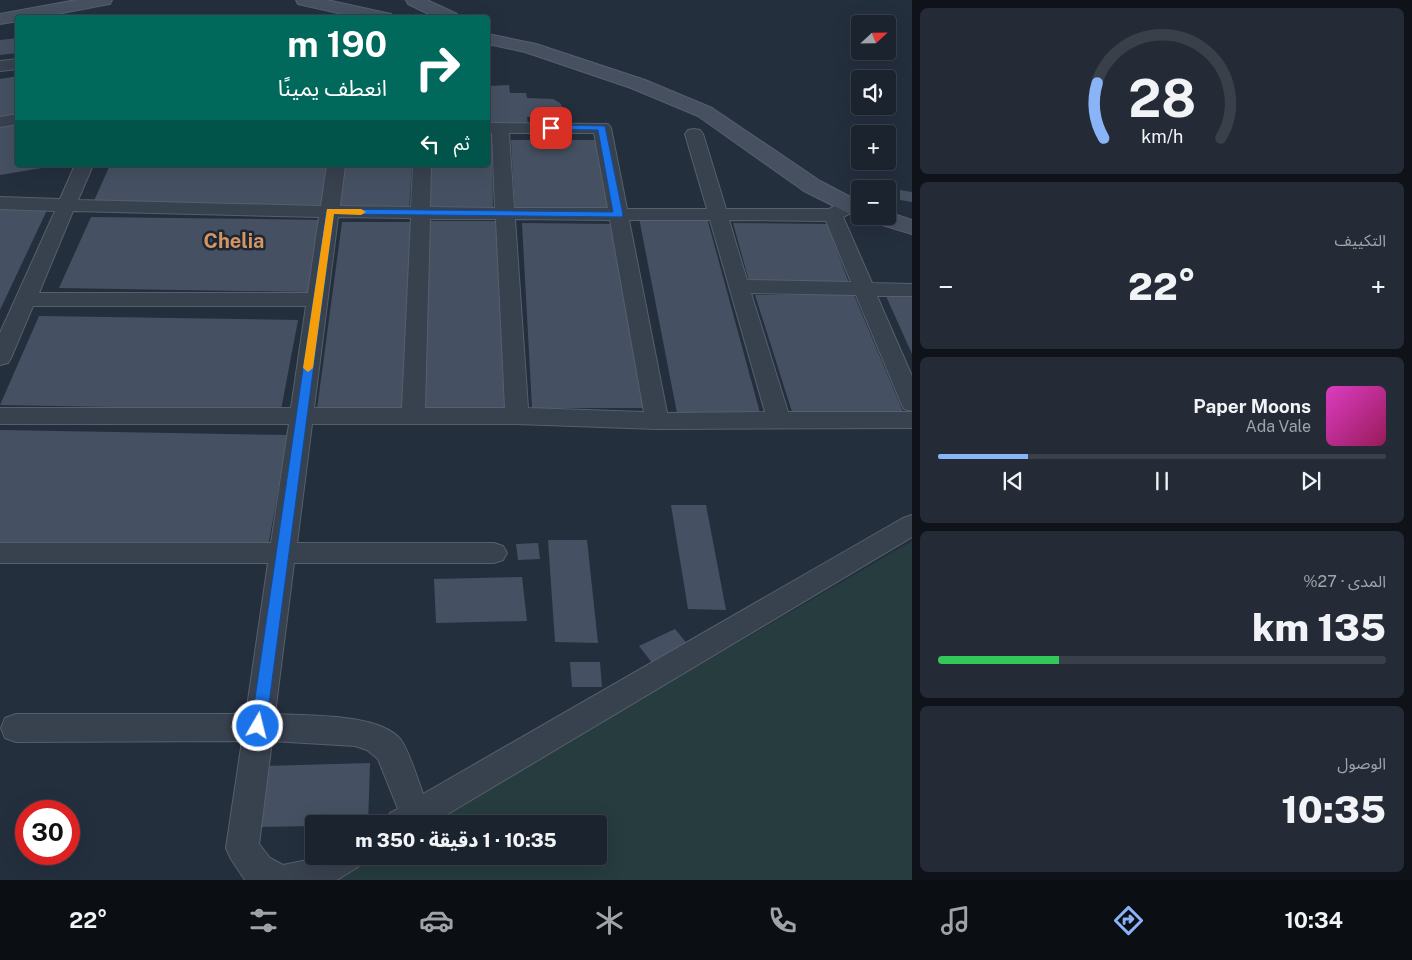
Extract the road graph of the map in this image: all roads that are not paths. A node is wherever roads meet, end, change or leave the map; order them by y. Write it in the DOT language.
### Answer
graph roads {
  1 [pos="104,0"];
  2 [pos="304,0"];
  3 [pos="414,0"];
  4 [pos="22,15"];
  5 [pos="372,15"];
  6 [pos="445,15"];
  7 [pos="15,16"];
  8 [pos="0,19"];
  9 [pos="490,32"];
  10 [pos="490,39"];
  11 [pos="530,48"];
  12 [pos="15,64"];
  13 [pos="0,66"];
  14 [pos="15,120"];
  15 [pos="0,122"];
  16 [pos="494,128"];
  17 [pos="694,134"];
  18 [pos="83,167"];
  19 [pos="336,167"];
  20 [pos="422,167"];
  21 [pos="0,203"];
  22 [pos="67,206"];
  23 [pos="848,210"];
  24 [pos="330,211"];
  25 [pos="420,213"];
  26 [pos="505,214"];
  27 [pos="618,215"];
  28 [pos="718,215"];
  29 [pos="896,222"];
  30 [pos="912,227"];
  31 [pos="740,286"];
  32 [pos="865,288"];
  33 [pos="912,290"];
  34 [pos="26,300"];
  35 [pos="318,300"];
  36 [pos="0,358"];
  37 [pos="912,403"];
  38 [pos="0,416"];
  39 [pos="301,416"];
  40 [pos="412,416"];
  41 [pos="517,416"];
  42 [pos="912,420"];
  43 [pos="656,421"];
  44 [pos="779,421"];
  45 [pos="912,525"];
  46 [pos="0,553"];
  47 [pos="282,553"];
  48 [pos="494,553"];
  49 [pos="258,726"];
  50 [pos="16,728"];
  51 [pos="408,815"];
  52 [pos="416,815"];
  53 [pos="331,865"];
  54 [pos="278,880"];
  55 [pos="286,880"];
  1 -- 4 [label="main road"];
  2 -- 5 [label="main road"];
  3 -- 6 [label="main road"];
  7 -- 8 [label="main road"];
  9 -- 11 [label="main road"];
  10 -- 11 [label="main road"];
  11 -- 23 [label="main road"];
  12 -- 13 [label="street"];
  14 -- 15 [label="street"];
  16 -- 26 [label="street"];
  16 -- 27 [label="street"];
  17 -- 28 [label="street"];
  18 -- 22 [label="street"];
  19 -- 24 [label="street"];
  20 -- 25 [label="street"];
  21 -- 22 [label="street"];
  22 -- 24 [label="street"];
  22 -- 34 [label="street"];
  23 -- 28 [label="street"];
  23 -- 32 [label="street"];
  24 -- 25 [label="street"];
  24 -- 35 [label="street"];
  25 -- 26 [label="street"];
  25 -- 40 [label="street"];
  26 -- 27 [label="street"];
  26 -- 41 [label="street"];
  27 -- 28 [label="street"];
  27 -- 43 [label="street"];
  28 -- 31 [label="street"];
  29 -- 30 [label="main road"];
  31 -- 32 [label="street"];
  31 -- 44 [label="street"];
  32 -- 33 [label="street"];
  32 -- 37 [label="street"];
  34 -- 35 [label="street"];
  34 -- 36 [label="street"];
  35 -- 39 [label="street"];
  38 -- 39 [label="street"];
  39 -- 40 [label="street"];
  39 -- 47 [label="street"];
  40 -- 41 [label="street"];
  41 -- 43 [label="street"];
  42 -- 44 [label="street"];
  43 -- 44 [label="street"];
  45 -- 52 [label="street"];
  46 -- 47 [label="street"];
  47 -- 48 [label="street"];
  47 -- 49 [label="street"];
  49 -- 50 [label="street"];
  49 -- 51 [label="street"];
  49 -- 54 [label="street"];
  53 -- 55 [label="street"];
}
